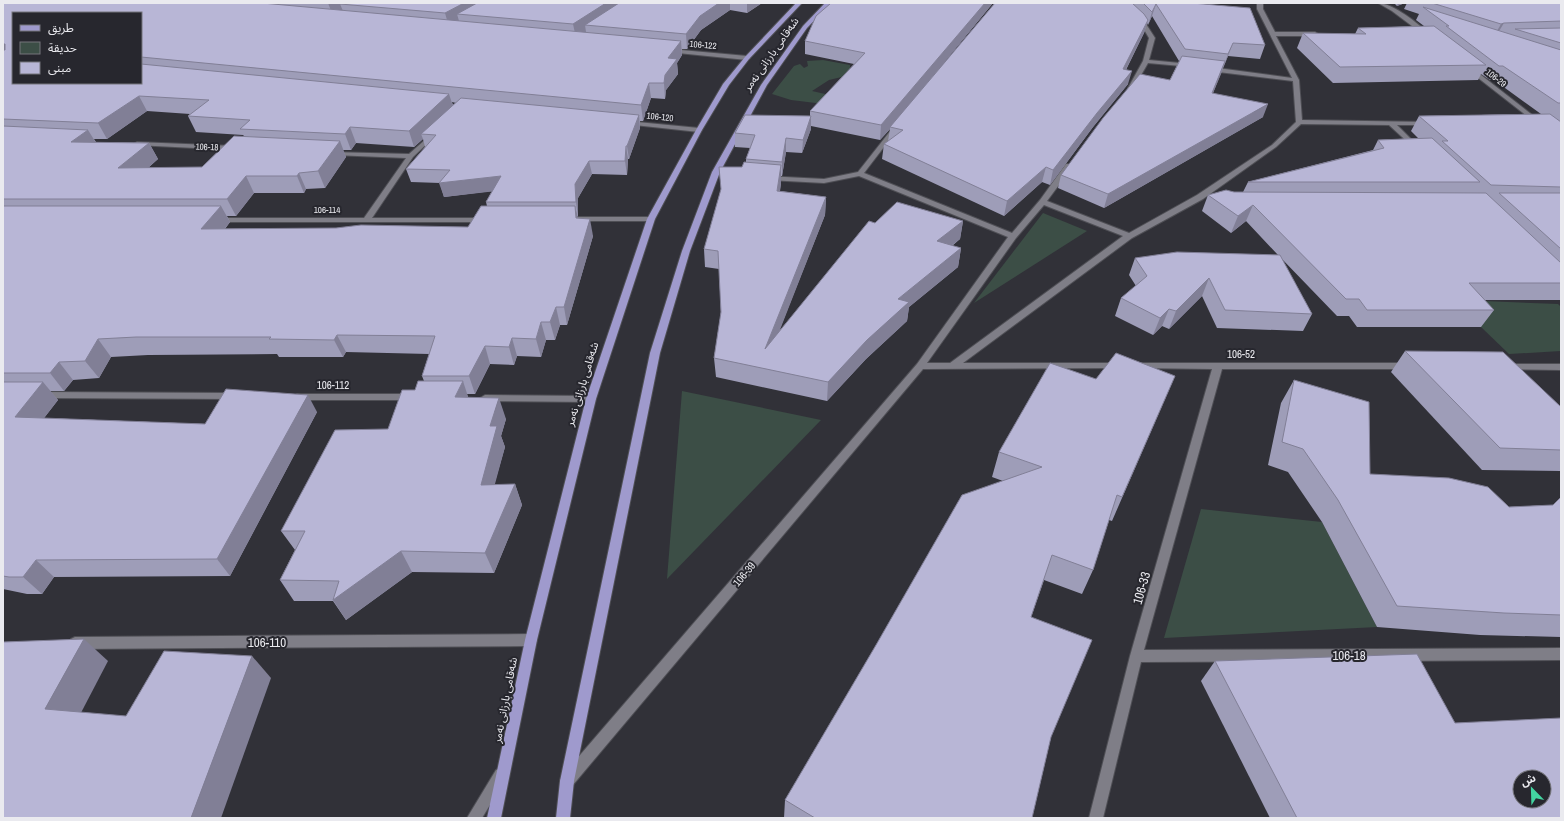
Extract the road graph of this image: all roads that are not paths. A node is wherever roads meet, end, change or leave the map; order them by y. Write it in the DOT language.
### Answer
graph roads {
  1 [pos="799,3"];
  2 [pos="828,3"];
  3 [pos="1121,3"];
  4 [pos="1260,3"];
  5 [pos="1381,3"];
  6 [pos="1401,8"];
  7 [pos="1394,10"];
  8 [pos="1409,14"];
  9 [pos="1273,34"];
  10 [pos="1319,34"];
  11 [pos="1419,35"];
  12 [pos="1426,35"];
  13 [pos="1432,40"];
  14 [pos="663,50"];
  15 [pos="747,58"];
  16 [pos="1146,61"];
  17 [pos="1463,64"];
  18 [pos="1193,67"];
  19 [pos="1201,68"];
  20 [pos="1296,80"];
  21 [pos="1126,94"];
  22 [pos="904,117"];
  23 [pos="620,122"];
  24 [pos="1299,122"];
  25 [pos="1522,122"];
  26 [pos="1438,123"];
  27 [pos="1392,124"];
  28 [pos="439,129"];
  29 [pos="699,130"];
  30 [pos="129,144"];
  31 [pos="246,149"];
  32 [pos="1420,151"];
  33 [pos="325,152"];
  34 [pos="411,156"];
  35 [pos="1074,159"];
  36 [pos="860,174"];
  37 [pos="759,177"];
  38 [pos="1200,197"];
  39 [pos="1214,201"];
  40 [pos="1042,202"];
  41 [pos="572,219"];
  42 [pos="651,219"];
  43 [pos="208,220"];
  44 [pos="366,220"];
  45 [pos="493,220"];
  46 [pos="1013,236"];
  47 [pos="1129,236"];
  48 [pos="920,366"];
  49 [pos="952,366"];
  50 [pos="1218,366"];
  51 [pos="1418,366"];
  52 [pos="1497,366"];
  53 [pos="1561,366"];
  54 [pos="35,395"];
  55 [pos="241,396"];
  56 [pos="289,397"];
  57 [pos="424,398"];
  58 [pos="472,398"];
  59 [pos="591,399"];
  60 [pos="531,640"];
  61 [pos="66,643"];
  62 [pos="1561,654"];
  63 [pos="1136,656"];
  64 [pos="505,768"];
  65 [pos="567,781"];
  66 [pos="474,818"];
  67 [pos="494,818"];
  68 [pos="563,818"];
  69 [pos="1096,818"];
  1 -- 15 [label="main road, شەقامی بارزانی نەمر"];
  2 -- 65 [label="main road, شەقامی بارزانی نەمر"];
  3 -- 16 [label="street"];
  4 -- 9 [label="street"];
  5 -- 7 [label="street"];
  6 -- 7 [label="street"];
  7 -- 8 [label="street"];
  7 -- 12 [label="street"];
  9 -- 10 [label="street"];
  9 -- 20 [label="street"];
  11 -- 12 [label="street"];
  12 -- 13 [label="street"];
  14 -- 15 [label="street, 106-122"];
  15 -- 29 [label="main road, شەقامی بارزانی نەمر"];
  16 -- 18 [label="street"];
  16 -- 21 [label="street"];
  17 -- 25 [label="street, 106-29"];
  19 -- 20 [label="street"];
  20 -- 24 [label="street"];
  22 -- 36 [label="street"];
  23 -- 29 [label="street, 106-120"];
  24 -- 27 [label="street"];
  24 -- 38 [label="street"];
  26 -- 27 [label="street"];
  27 -- 32 [label="street"];
  28 -- 34 [label="street"];
  29 -- 42 [label="main road, شەقامی بارزانی نەمر"];
  30 -- 31 [label="street, 106-18"];
  33 -- 34 [label="street"];
  34 -- 44 [label="street"];
  35 -- 40 [label="street, 106-39"];
  36 -- 37 [label="street"];
  36 -- 46 [label="street"];
  38 -- 39 [label="street"];
  38 -- 47 [label="street"];
  40 -- 46 [label="street, 106-39"];
  40 -- 47 [label="street"];
  41 -- 42 [label="street"];
  42 -- 59 [label="main road, شەقامی بارزانی نەمر"];
  43 -- 44 [label="street, 106-114"];
  44 -- 45 [label="street, 106-114"];
  46 -- 48 [label="street, 106-39"];
  47 -- 49 [label="street"];
  48 -- 49 [label="street, 106-52"];
  48 -- 65 [label="street, 106-39"];
  49 -- 50 [label="street, 106-52"];
  50 -- 51 [label="street, 106-52"];
  50 -- 63 [label="street, 106-33"];
  52 -- 53 [label="street"];
  54 -- 55 [label="street"];
  56 -- 57 [label="street, 106-112"];
  58 -- 59 [label="street"];
  59 -- 60 [label="main road, شەقامی بارزانی نەمر"];
  60 -- 61 [label="street, 106-110"];
  60 -- 64 [label="main road, شەقامی بارزانی نەمر"];
  62 -- 63 [label="street, 106-18"];
  63 -- 69 [label="street, 106-33"];
  64 -- 66 [label="street"];
  64 -- 67 [label="main road, شەقامی بارزانی نەمر"];
  65 -- 68 [label="main road, شەقامی بارزانی نەمر"];
}
